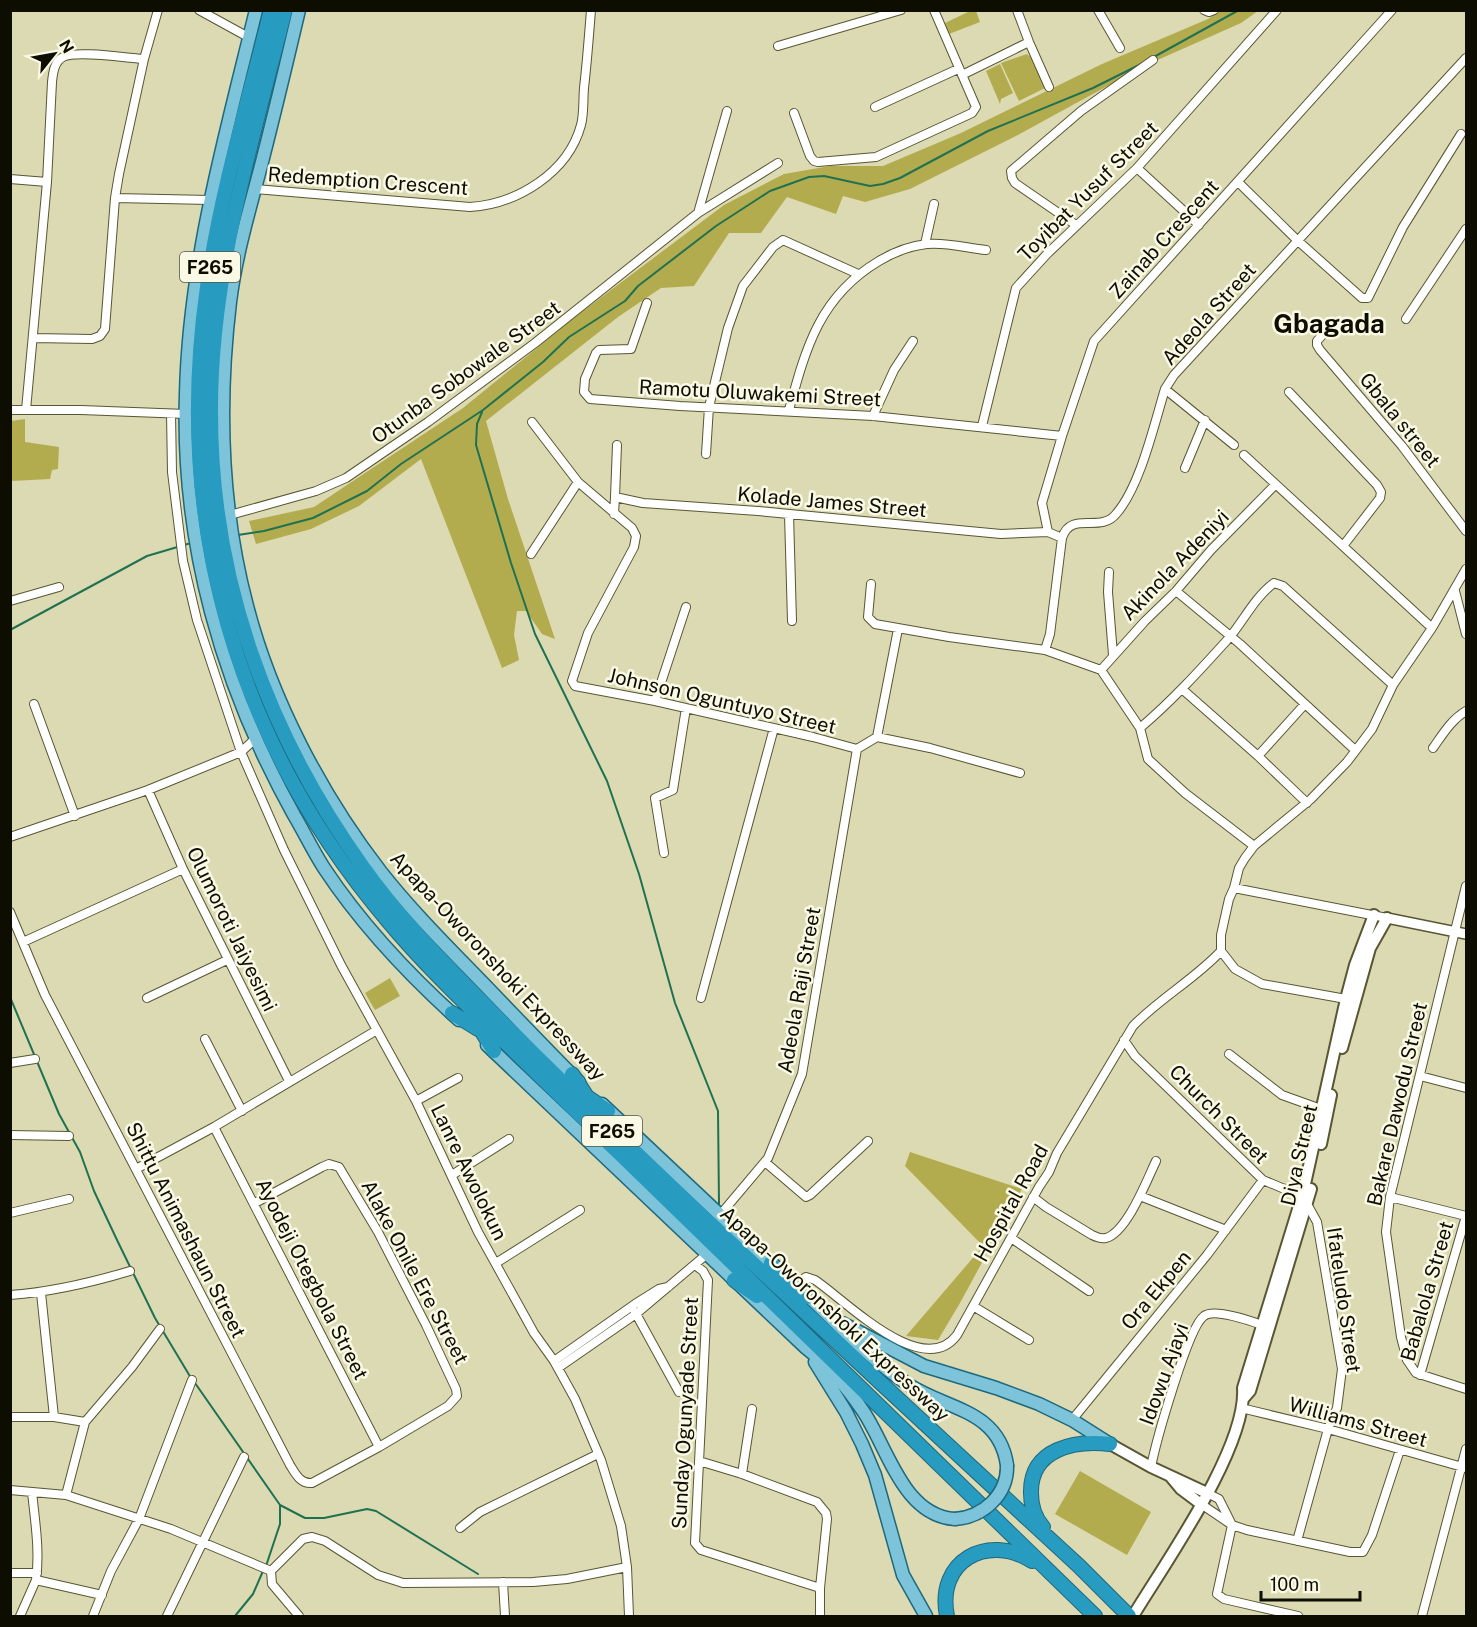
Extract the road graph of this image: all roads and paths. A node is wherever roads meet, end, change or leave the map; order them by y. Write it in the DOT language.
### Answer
graph roads {
  1 [pos="158,10"];
  2 [pos="199,10"];
  3 [pos="256,10"];
  4 [pos="271,10"];
  5 [pos="285,10"];
  6 [pos="299,10"];
  7 [pos="591,10"];
  8 [pos="901,10"];
  9 [pos="934,10"];
  10 [pos="1017,10"];
  11 [pos="1098,10"];
  12 [pos="1204,10"];
  13 [pos="1214,10"];
  14 [pos="1277,10"];
  15 [pos="1392,10"];
  16 [pos="249,38"];
  17 [pos="1029,42"];
  18 [pos="778,46"];
  19 [pos="1120,48"];
  20 [pos="1467,58"];
  21 [pos="144,59"];
  22 [pos="1153,60"];
  23 [pos="960,72"];
  24 [pos="1049,87"];
  25 [pos="875,107"];
  26 [pos="727,111"];
  27 [pos="794,113"];
  28 [pos="1461,134"];
  29 [pos="778,163"];
  30 [pos="1137,168"];
  31 [pos="10,179"];
  32 [pos="47,182"];
  33 [pos="1238,182"];
  34 [pos="255,189"];
  35 [pos="115,198"];
  36 [pos="210,200"];
  37 [pos="934,204"];
  38 [pos="698,213"];
  39 [pos="1076,225"];
  40 [pos="1199,225"];
  41 [pos="1467,229"];
  42 [pos="1297,240"];
  43 [pos="925,244"];
  44 [pos="986,250"];
  45 [pos="858,274"];
  46 [pos="646,303"];
  47 [pos="1406,319"];
  48 [pos="1326,330"];
  49 [pos="33,338"];
  50 [pos="913,341"];
  51 [pos="1165,389"];
  52 [pos="1289,392"];
  53 [pos="709,407"];
  54 [pos="10,410"];
  55 [pos="26,410"];
  56 [pos="789,410"];
  57 [pos="171,414"];
  58 [pos="186,414"];
  59 [pos="873,416"];
  60 [pos="1205,420"];
  61 [pos="532,423"];
  62 [pos="982,426"];
  63 [pos="1062,436"];
  64 [pos="618,445"];
  65 [pos="1234,445"];
  66 [pos="706,454"];
  67 [pos="1244,455"];
  68 [pos="1185,468"];
  69 [pos="578,482"];
  70 [pos="1275,485"];
  71 [pos="615,497"];
  72 [pos="614,514"];
  73 [pos="789,514"];
  74 [pos="216,526"];
  75 [pos="1467,531"];
  76 [pos="1048,532"];
  77 [pos="1062,538"];
  78 [pos="1343,546"];
  79 [pos="217,554"];
  80 [pos="531,554"];
  81 [pos="1467,570"];
  82 [pos="1109,572"];
  83 [pos="871,584"];
  84 [pos="1460,586"];
  85 [pos="59,587"];
  86 [pos="1176,591"];
  87 [pos="10,601"];
  88 [pos="686,607"];
  89 [pos="792,621"];
  90 [pos="1432,628"];
  91 [pos="898,629"];
  92 [pos="1467,634"];
  93 [pos="1230,636"];
  94 [pos="1045,650"];
  95 [pos="1113,655"];
  96 [pos="1101,670"];
  97 [pos="1393,685"];
  98 [pos="1182,689"];
  99 [pos="655,701"];
  100 [pos="34,704"];
  101 [pos="1305,704"];
  102 [pos="686,708"];
  103 [pos="1467,711"];
  104 [pos="774,728"];
  105 [pos="1140,728"];
  106 [pos="877,737"];
  107 [pos="255,738"];
  108 [pos="1433,748"];
  109 [pos="857,749"];
  110 [pos="1355,750"];
  111 [pos="241,752"];
  112 [pos="1258,756"];
  113 [pos="1020,773"];
  114 [pos="148,790"];
  115 [pos="1307,803"];
  116 [pos="75,816"];
  117 [pos="10,837"];
  118 [pos="1254,846"];
  119 [pos="664,853"];
  120 [pos="183,869"];
  121 [pos="1467,886"];
  122 [pos="1234,888"];
  123 [pos="10,912"];
  124 [pos="1374,915"];
  125 [pos="1387,918"];
  126 [pos="1454,931"];
  127 [pos="1467,934"];
  128 [pos="23,942"];
  129 [pos="1221,951"];
  130 [pos="227,960"];
  131 [pos="147,998"];
  132 [pos="701,998"];
  133 [pos="1346,999"];
  134 [pos="464,1001"];
  135 [pos="452,1013"];
  136 [pos="377,1030"];
  137 [pos="479,1030"];
  138 [pos="205,1039"];
  139 [pos="1124,1040"];
  140 [pos="499,1046"];
  141 [pos="1229,1054"];
  142 [pos="35,1059"];
  143 [pos="10,1063"];
  144 [pos="1420,1077"];
  145 [pos="458,1078"];
  146 [pos="566,1078"];
  147 [pos="289,1081"];
  148 [pos="1467,1088"];
  149 [pos="416,1101"];
  150 [pos="1321,1109"];
  151 [pos="242,1111"];
  152 [pos="605,1115"];
  153 [pos="214,1127"];
  154 [pos="10,1135"];
  155 [pos="69,1136"];
  156 [pos="508,1139"];
  157 [pos="868,1141"];
  158 [pos="1156,1161"];
  159 [pos="765,1162"];
  160 [pos="136,1170"];
  161 [pos="452,1175"];
  162 [pos="1263,1180"];
  163 [pos="1303,1193"];
  164 [pos="1140,1196"];
  165 [pos="1033,1197"];
  166 [pos="1390,1197"];
  167 [pos="69,1199"];
  168 [pos="255,1203"];
  169 [pos="1307,1204"];
  170 [pos="580,1210"];
  171 [pos="10,1213"];
  172 [pos="720,1215"];
  173 [pos="1466,1216"];
  174 [pos="1226,1230"];
  175 [pos="1011,1238"];
  176 [pos="707,1254"];
  177 [pos="496,1263"];
  178 [pos="695,1265"];
  179 [pos="767,1269"];
  180 [pos="130,1271"];
  181 [pos="738,1275"];
  182 [pos="792,1286"];
  183 [pos="668,1287"];
  184 [pos="1089,1291"];
  185 [pos="41,1293"];
  186 [pos="10,1295"];
  187 [pos="804,1302"];
  188 [pos="631,1306"];
  189 [pos="973,1306"];
  190 [pos="825,1313"];
  191 [pos="636,1314"];
  192 [pos="786,1322"];
  193 [pos="1262,1325"];
  194 [pos="160,1329"];
  195 [pos="1029,1340"];
  196 [pos="805,1347"];
  197 [pos="556,1364"];
  198 [pos="1420,1375"];
  199 [pos="192,1380"];
  200 [pos="1467,1389"];
  201 [pos="679,1392"];
  202 [pos="1242,1404"];
  203 [pos="752,1409"];
  204 [pos="10,1416"];
  205 [pos="54,1417"];
  206 [pos="1072,1420"];
  207 [pos="85,1422"];
  208 [pos="1328,1429"];
  209 [pos="1110,1444"];
  210 [pos="379,1447"];
  211 [pos="1467,1449"];
  212 [pos="1400,1450"];
  213 [pos="598,1454"];
  214 [pos="244,1457"];
  215 [pos="699,1461"];
  216 [pos="1221,1465"];
  217 [pos="1150,1467"];
  218 [pos="1464,1467"];
  219 [pos="742,1474"];
  220 [pos="1169,1474"];
  221 [pos="1188,1482"];
  222 [pos="10,1490"];
  223 [pos="32,1492"];
  224 [pos="1207,1493"];
  225 [pos="66,1495"];
  226 [pos="1201,1504"];
  227 [pos="139,1518"];
  228 [pos="1232,1525"];
  229 [pos="460,1528"];
  230 [pos="204,1541"];
  231 [pos="1297,1541"];
  232 [pos="1079,1566"];
  233 [pos="265,1568"];
  234 [pos="627,1568"];
  235 [pos="10,1573"];
  236 [pos="36,1576"];
  237 [pos="503,1582"];
  238 [pos="820,1588"];
  239 [pos="1067,1589"];
  240 [pos="102,1595"];
  241 [pos="21,1617"];
  242 [pos="93,1617"];
  243 [pos="167,1617"];
  244 [pos="299,1617"];
  245 [pos="505,1617"];
  246 [pos="629,1617"];
  247 [pos="820,1617"];
  248 [pos="926,1617"];
  249 [pos="947,1617"];
  250 [pos="1095,1617"];
  251 [pos="1131,1617"];
  252 [pos="1298,1617"];
  253 [pos="1422,1617"];
  1 -- 21 [label="street"];
  2 -- 16 [label="street"];
  3 -- 16 [label="main road"];
  4 -- 74 [label="highway, F265"];
  5 -- 74 [label="highway, F265"];
  6 -- 34 [label="main road, Apapa-Oworonshoki Expressway"];
  7 -- 34 [label="street, Redemption Crescent"];
  8 -- 18 [label="street"];
  9 -- 23 [label="street"];
  10 -- 17 [label="street"];
  11 -- 19 [label="street"];
  12 -- 13 [label="street"];
  14 -- 30 [label="street, Toyibat Yusuf Street"];
  15 -- 33 [label="street, Zainab Crescent"];
  16 -- 36 [label="main road"];
  17 -- 23 [label="street"];
  17 -- 24 [label="street"];
  20 -- 42 [label="street, Adeola Street"];
  21 -- 32 [label="street"];
  21 -- 35 [label="street"];
  22 -- 39 [label="street"];
  23 -- 25 [label="street"];
  23 -- 27 [label="street"];
  26 -- 38 [label="street"];
  28 -- 42 [label="street"];
  29 -- 38 [label="street, Otunba Sobowale Street"];
  30 -- 39 [label="street, Toyibat Yusuf Street"];
  30 -- 40 [label="street"];
  31 -- 32 [label="street"];
  32 -- 49 [label="street"];
  33 -- 40 [label="street, Zainab Crescent"];
  33 -- 42 [label="street"];
  34 -- 74 [label="main road, Apapa-Oworonshoki Expressway"];
  35 -- 36 [label="street"];
  35 -- 49 [label="street"];
  36 -- 58 [label="main road"];
  37 -- 43 [label="street"];
  38 -- 74 [label="street, Otunba Sobowale Street"];
  39 -- 62 [label="street, Toyibat Yusuf Street"];
  40 -- 63 [label="street, Zainab Crescent"];
  41 -- 47 [label="street"];
  42 -- 51 [label="street, Adeola Street"];
  43 -- 44 [label="street"];
  43 -- 45 [label="street"];
  45 -- 53 [label="street"];
  45 -- 56 [label="street"];
  46 -- 53 [label="street, Ramotu Oluwakemi Street"];
  48 -- 75 [label="street, Gbala street"];
  49 -- 55 [label="street"];
  50 -- 59 [label="street"];
  51 -- 60 [label="street"];
  51 -- 77 [label="street, Adeola Street"];
  52 -- 78 [label="street"];
  53 -- 56 [label="street, Ramotu Oluwakemi Street"];
  53 -- 66 [label="street"];
  54 -- 55 [label="street"];
  55 -- 57 [label="street"];
  56 -- 59 [label="street, Ramotu Oluwakemi Street"];
  57 -- 58 [label="street"];
  57 -- 111 [label="street, Lanre Awolokun"];
  58 -- 74 [label="main road"];
  59 -- 62 [label="street, Ramotu Oluwakemi Street"];
  60 -- 65 [label="street"];
  60 -- 68 [label="street"];
  61 -- 69 [label="street"];
  62 -- 63 [label="street, Ramotu Oluwakemi Street"];
  63 -- 76 [label="street, Zainab Crescent"];
  64 -- 71 [label="street"];
  67 -- 70 [label="street"];
  69 -- 72 [label="street"];
  69 -- 80 [label="street"];
  70 -- 78 [label="street"];
  70 -- 86 [label="street, Akinola Adeniyi"];
  71 -- 72 [label="street"];
  71 -- 73 [label="street, Kolade James Street"];
  72 -- 99 [label="street, Johnson Oguntuyo Street"];
  73 -- 76 [label="street, Kolade James Street"];
  73 -- 89 [label="street"];
  74 -- 79 [label="highway, F265"];
  74 -- 79 [label="main road, Apapa-Oworonshoki Expressway"];
  76 -- 77 [label="street, Kolade James Street"];
  77 -- 94 [label="street"];
  78 -- 90 [label="street"];
  79 -- 107 [label="main road, Apapa-Oworonshoki Expressway"];
  79 -- 134 [label="highway, Apapa-Oworonshoki Expressway / F265"];
  79 -- 146 [label="highway, Apapa-Oworonshoki Expressway / F265"];
  81 -- 84 [label="street"];
  82 -- 95 [label="street"];
  83 -- 91 [label="street"];
  84 -- 90 [label="street"];
  84 -- 92 [label="street"];
  85 -- 87 [label="street"];
  86 -- 93 [label="street"];
  86 -- 95 [label="street, Akinola Adeniyi"];
  88 -- 99 [label="street"];
  90 -- 97 [label="street"];
  91 -- 94 [label="street"];
  91 -- 106 [label="street"];
  93 -- 97 [label="street"];
  93 -- 98 [label="street"];
  93 -- 101 [label="street"];
  94 -- 96 [label="street"];
  95 -- 96 [label="street, Akinola Adeniyi"];
  96 -- 105 [label="street"];
  97 -- 110 [label="street"];
  98 -- 105 [label="street"];
  98 -- 112 [label="street"];
  99 -- 102 [label="street, Johnson Oguntuyo Street"];
  100 -- 116 [label="street"];
  101 -- 110 [label="street"];
  101 -- 112 [label="street"];
  102 -- 104 [label="street, Johnson Oguntuyo Street"];
  102 -- 119 [label="street"];
  103 -- 108 [label="street"];
  104 -- 109 [label="street, Johnson Oguntuyo Street"];
  104 -- 132 [label="street"];
  105 -- 118 [label="street"];
  106 -- 109 [label="street"];
  106 -- 113 [label="street"];
  107 -- 111 [label="street"];
  107 -- 135 [label="main road, Apapa-Oworonshoki Expressway"];
  109 -- 159 [label="street, Adeola Raji Street"];
  110 -- 115 [label="street"];
  111 -- 114 [label="street"];
  111 -- 136 [label="street, Lanre Awolokun"];
  112 -- 115 [label="street"];
  114 -- 116 [label="street"];
  114 -- 120 [label="street, Olumoroti Jaiyesimi"];
  115 -- 118 [label="street"];
  116 -- 117 [label="street"];
  118 -- 122 [label="street"];
  120 -- 128 [label="street"];
  120 -- 130 [label="street, Olumoroti Jaiyesimi"];
  121 -- 126 [label="street, Bakare Dawodu Street"];
  122 -- 124 [label="street"];
  122 -- 129 [label="street"];
  123 -- 128 [label="street, Shittu Animashaun Street"];
  124 -- 125 [label="street"];
  124 -- 133 [label="main road, Diya Street"];
  125 -- 126 [label="street"];
  125 -- 169 [label="main road, Diya Street"];
  126 -- 127 [label="street"];
  126 -- 144 [label="street, Bakare Dawodu Street"];
  128 -- 160 [label="street, Shittu Animashaun Street"];
  129 -- 133 [label="street"];
  129 -- 139 [label="street, Hospital Road"];
  130 -- 131 [label="street"];
  130 -- 147 [label="street, Olumoroti Jaiyesimi"];
  133 -- 150 [label="main road, Diya Street"];
  134 -- 137 [label="highway"];
  134 -- 140 [label="highway, Apapa-Oworonshoki Expressway / F265"];
  135 -- 137 [label="highway"];
  135 -- 140 [label="main road, Apapa-Oworonshoki Expressway"];
  136 -- 147 [label="street"];
  136 -- 149 [label="street, Lanre Awolokun"];
  137 -- 140 [label="highway"];
  138 -- 151 [label="street"];
  139 -- 162 [label="street, Church Street"];
  139 -- 165 [label="street, Hospital Road"];
  140 -- 176 [label="main road, Apapa-Oworonshoki Expressway"];
  140 -- 181 [label="highway, Apapa-Oworonshoki Expressway / F265"];
  141 -- 150 [label="street"];
  142 -- 143 [label="street"];
  144 -- 148 [label="street"];
  144 -- 166 [label="street, Bakare Dawodu Street"];
  145 -- 149 [label="street"];
  146 -- 152 [label="highway, Apapa-Oworonshoki Expressway / F265"];
  146 -- 152 [label="highway"];
  147 -- 151 [label="street"];
  149 -- 161 [label="street, Lanre Awolokun"];
  150 -- 163 [label="main road, Diya Street"];
  151 -- 153 [label="street"];
  152 -- 172 [label="main road, Apapa-Oworonshoki Expressway"];
  152 -- 179 [label="highway, Apapa-Oworonshoki Expressway / F265"];
  153 -- 160 [label="street"];
  153 -- 168 [label="street, Ayodeji Otegbola Street"];
  154 -- 155 [label="street"];
  156 -- 161 [label="street"];
  157 -- 159 [label="street"];
  158 -- 164 [label="street"];
  159 -- 172 [label="street, Adeola Raji Street"];
  160 -- 210 [label="street, Shittu Animashaun Street"];
  161 -- 177 [label="street, Lanre Awolokun"];
  162 -- 163 [label="street, Church Street"];
  162 -- 174 [label="street, Ora Ekpen"];
  163 -- 193 [label="main road, Diya Street"];
  164 -- 165 [label="street"];
  164 -- 174 [label="street"];
  165 -- 175 [label="street, Hospital Road"];
  166 -- 173 [label="street"];
  166 -- 198 [label="street, Bakare Dawodu Street"];
  167 -- 171 [label="street"];
  168 -- 210 [label="street, Ayodeji Otegbola Street"];
  168 -- 210 [label="street, Alake Onile Ere Street"];
  169 -- 202 [label="main road, Diya Street"];
  169 -- 208 [label="street, Ifateludo Street"];
  170 -- 177 [label="street"];
  172 -- 179 [label="main road, Apapa-Oworonshoki Expressway"];
  173 -- 198 [label="street, Babalola Street"];
  174 -- 206 [label="street, Ora Ekpen"];
  175 -- 184 [label="street"];
  175 -- 189 [label="street, Hospital Road"];
  176 -- 178 [label="street"];
  176 -- 181 [label="main road, Apapa-Oworonshoki Expressway"];
  177 -- 197 [label="street, Lanre Awolokun"];
  178 -- 183 [label="street"];
  178 -- 215 [label="street, Sunday Ogunyade Street"];
  179 -- 182 [label="highway"];
  179 -- 187 [label="highway, Apapa-Oworonshoki Expressway / F265"];
  180 -- 185 [label="street"];
  181 -- 192 [label="highway, Apapa-Oworonshoki Expressway / F265"];
  181 -- 192 [label="highway"];
  182 -- 187 [label="highway"];
  182 -- 189 [label="street, Hospital Road"];
  183 -- 188 [label="street"];
  183 -- 191 [label="street"];
  185 -- 186 [label="street"];
  185 -- 205 [label="street"];
  187 -- 190 [label="main road, Apapa-Oworonshoki Expressway"];
  187 -- 232 [label="highway, Apapa-Oworonshoki Expressway / F265"];
  188 -- 191 [label="street"];
  188 -- 197 [label="street"];
  189 -- 195 [label="street"];
  190 -- 196 [label="main road, bridge"];
  190 -- 206 [label="main road"];
  191 -- 197 [label="street"];
  191 -- 201 [label="street"];
  192 -- 196 [label="main road, Apapa-Oworonshoki Expressway"];
  192 -- 239 [label="highway, Apapa-Oworonshoki Expressway / F265"];
  193 -- 202 [label="main road, Diya Street"];
  193 -- 217 [label="street, Idowu Ajayi"];
  194 -- 207 [label="street"];
  196 -- 248 [label="main road"];
  197 -- 213 [label="street, Lanre Awolokun"];
  198 -- 200 [label="street"];
  199 -- 227 [label="street"];
  202 -- 208 [label="street, Williams Street"];
  202 -- 216 [label="main road, Diya Street"];
  203 -- 219 [label="street"];
  204 -- 205 [label="street"];
  205 -- 207 [label="street"];
  206 -- 209 [label="main road"];
  207 -- 225 [label="street"];
  208 -- 212 [label="street, Williams Street"];
  208 -- 231 [label="street, Ifateludo Street"];
  209 -- 217 [label="main road"];
  209 -- 232 [label="highway"];
  211 -- 218 [label="street"];
  212 -- 218 [label="street, Williams Street"];
  212 -- 231 [label="street"];
  213 -- 229 [label="street"];
  213 -- 234 [label="street, Lanre Awolokun"];
  214 -- 230 [label="street"];
  215 -- 219 [label="street"];
  215 -- 238 [label="street, Sunday Ogunyade Street"];
  216 -- 221 [label="main road"];
  216 -- 224 [label="main road, Diya Street"];
  217 -- 220 [label="main road"];
  218 -- 253 [label="street"];
  219 -- 238 [label="street"];
  220 -- 221 [label="main road"];
  220 -- 226 [label="main road"];
  221 -- 224 [label="main road"];
  222 -- 223 [label="street"];
  223 -- 225 [label="street"];
  223 -- 236 [label="street"];
  224 -- 226 [label="main road, Diya Street"];
  224 -- 228 [label="street"];
  225 -- 227 [label="street"];
  226 -- 228 [label="street"];
  226 -- 251 [label="main road, Diya Street"];
  227 -- 230 [label="street"];
  227 -- 240 [label="street"];
  228 -- 231 [label="street"];
  228 -- 252 [label="street"];
  230 -- 233 [label="street"];
  230 -- 243 [label="street"];
  232 -- 251 [label="highway, Apapa-Oworonshoki Expressway / F265"];
  233 -- 237 [label="street"];
  233 -- 244 [label="street"];
  234 -- 237 [label="street"];
  234 -- 246 [label="street, Lanre Awolokun"];
  235 -- 236 [label="street"];
  236 -- 240 [label="street"];
  236 -- 241 [label="street"];
  237 -- 245 [label="street"];
  238 -- 247 [label="street"];
  239 -- 249 [label="highway"];
  239 -- 250 [label="highway, Apapa-Oworonshoki Expressway / F265"];
  240 -- 242 [label="street"];
}
